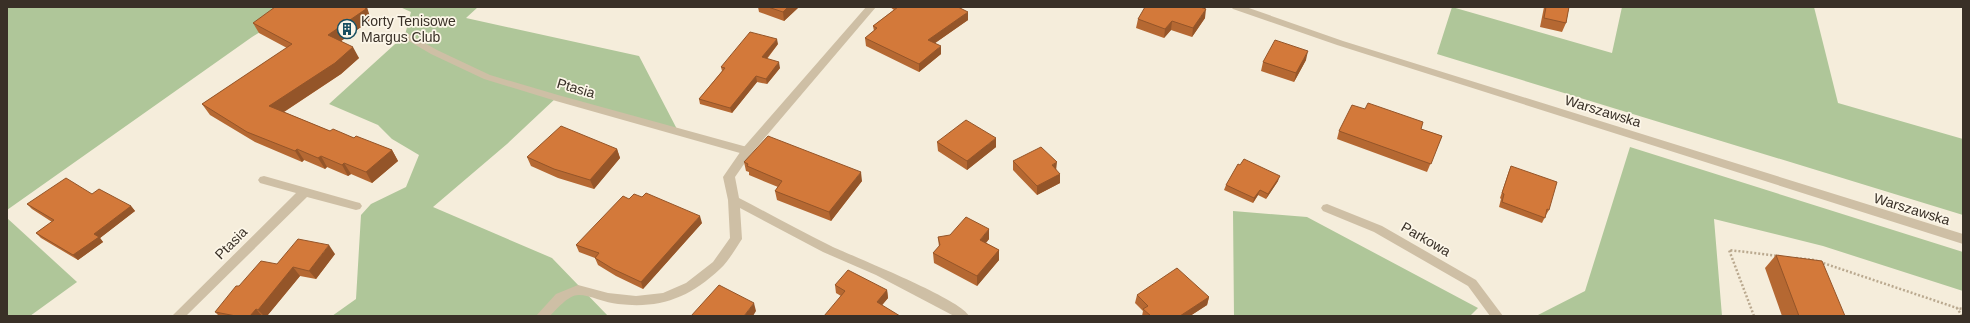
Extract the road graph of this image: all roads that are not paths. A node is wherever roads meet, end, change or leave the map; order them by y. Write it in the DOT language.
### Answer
graph roads {
  1 [pos="871,7"];
  2 [pos="1236,7"];
  3 [pos="405,35"];
  4 [pos="747,151"];
  5 [pos="264,180"];
  6 [pos="305,192"];
  7 [pos="734,200"];
  8 [pos="356,206"];
  9 [pos="1326,208"];
  10 [pos="1963,239"];
  11 [pos="178,316"];
  12 [pos="542,316"];
  13 [pos="963,316"];
  14 [pos="1497,316"];
  1 -- 4 [label="street"];
  2 -- 10 [label="street, Warszawska"];
  3 -- 4 [label="lane, Ptasia"];
  4 -- 7 [label="street"];
  5 -- 6 [label="street"];
  6 -- 8 [label="street"];
  6 -- 11 [label="street, Ptasia"];
  7 -- 12 [label="street"];
  7 -- 13 [label="street"];
  9 -- 14 [label="street, Parkowa"];
}
